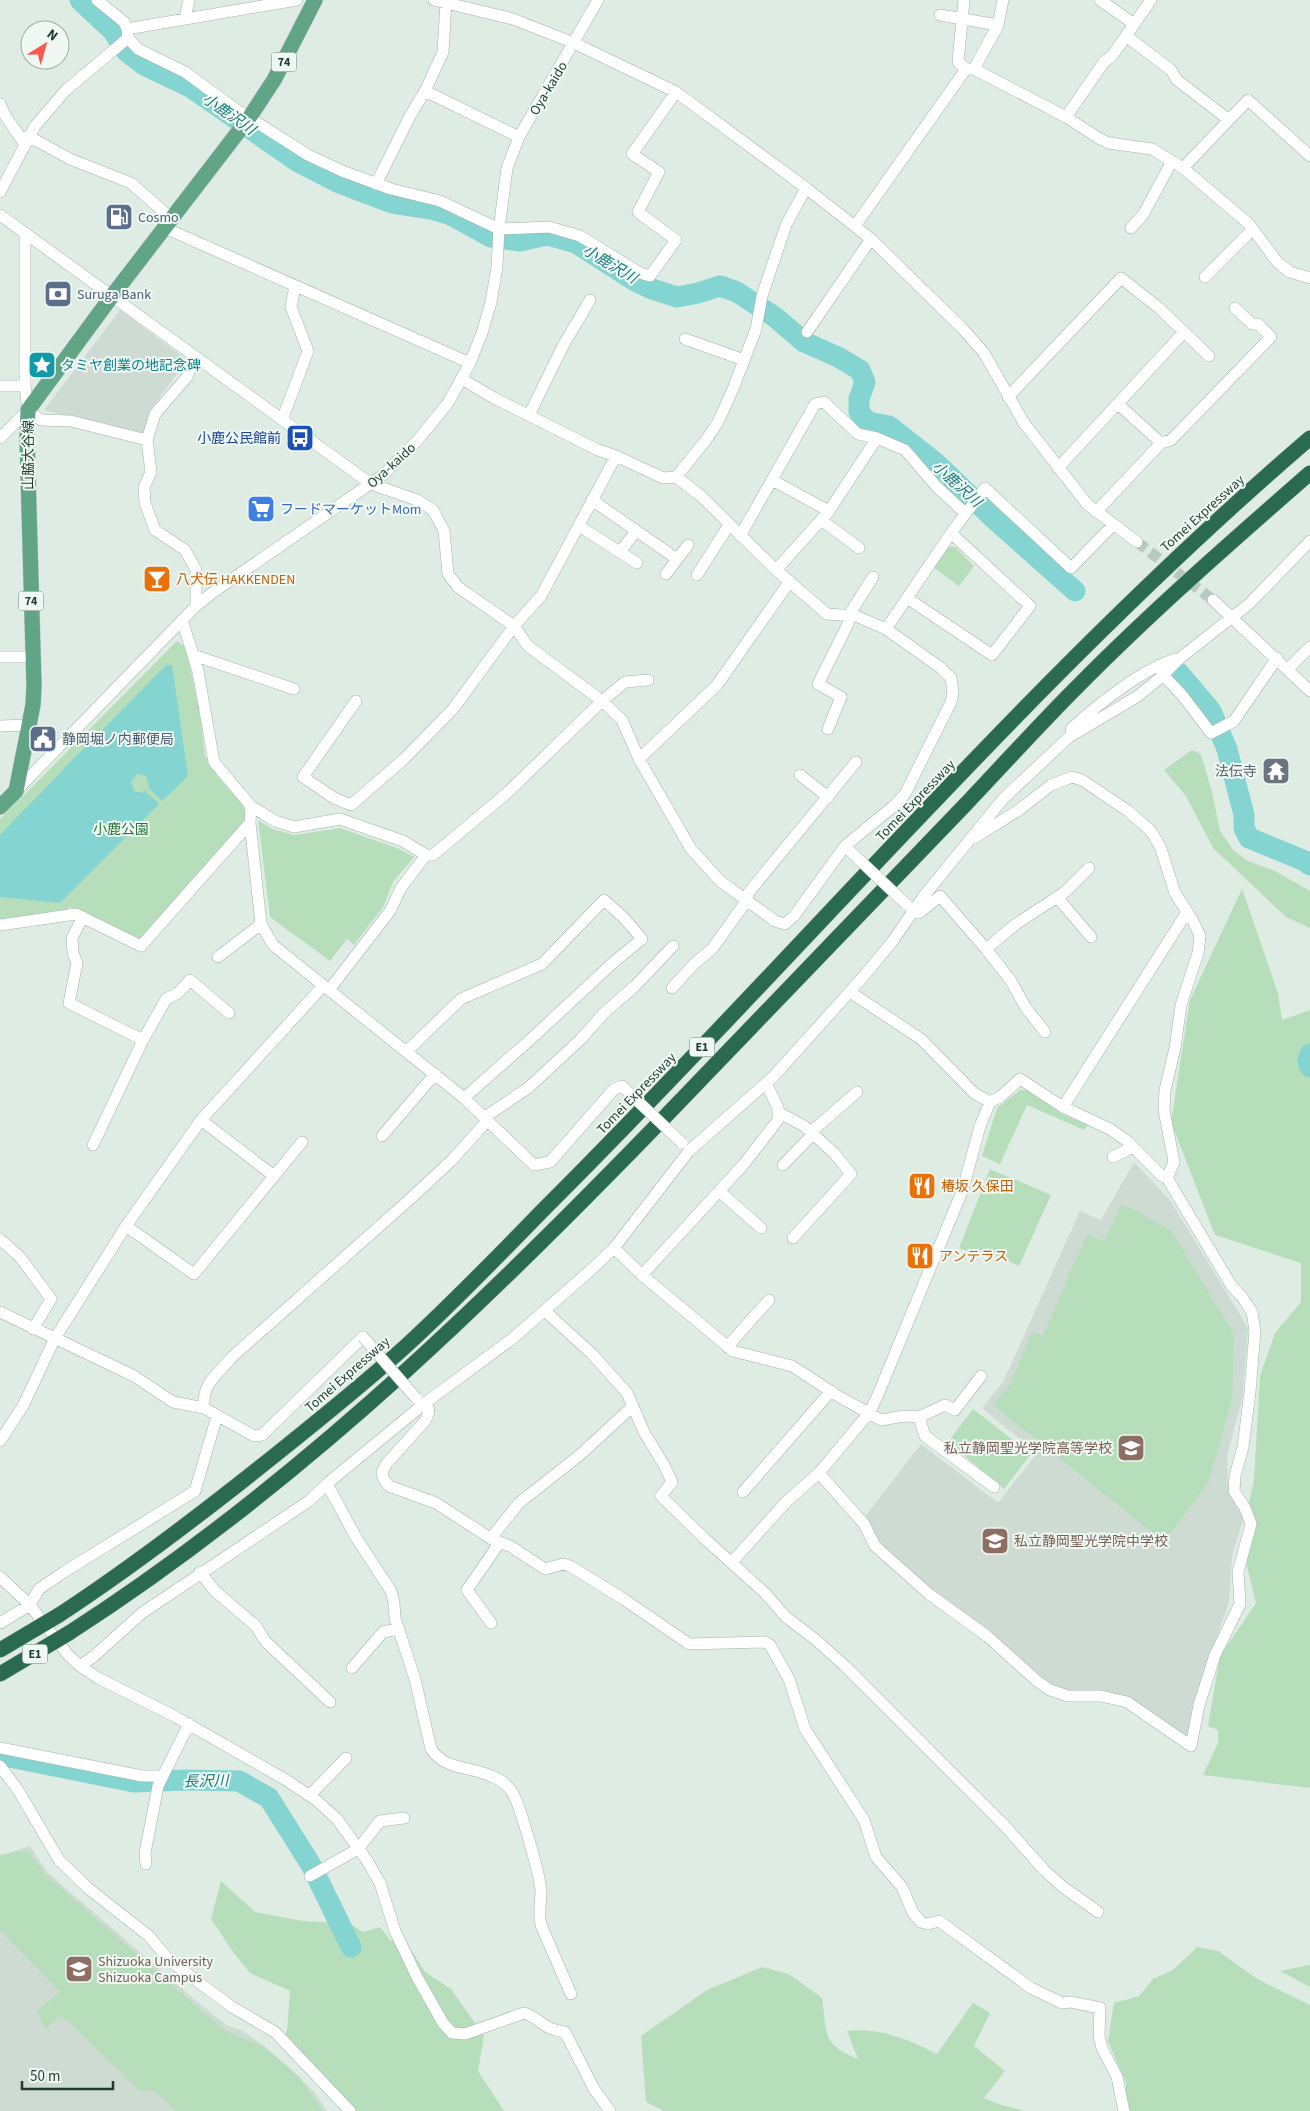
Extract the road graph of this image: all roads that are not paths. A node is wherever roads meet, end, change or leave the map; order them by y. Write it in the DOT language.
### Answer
graph roads {
  1 [pos="97,0"];
  2 [pos="189,0"];
  3 [pos="297,0"];
  4 [pos="315,0"];
  5 [pos="434,0"];
  6 [pos="598,0"];
  7 [pos="964,0"];
  8 [pos="1003,0"];
  9 [pos="1100,0"];
  10 [pos="1151,0"];
  11 [pos="446,3"];
  12 [pos="461,3"];
  13 [pos="940,15"];
  14 [pos="185,18"];
  15 [pos="962,19"];
  16 [pos="1134,24"];
  17 [pos="998,25"];
  18 [pos="128,34"];
  19 [pos="1126,36"];
  20 [pos="574,43"];
  21 [pos="970,69"];
  22 [pos="425,91"];
  23 [pos="676,92"];
  24 [pos="0,104"];
  25 [pos="1066,117"];
  26 [pos="248,119"];
  27 [pos="1229,120"];
  28 [pos="518,137"];
  29 [pos="26,140"];
  30 [pos="1310,156"];
  31 [pos="1172,161"];
  32 [pos="1183,168"];
  33 [pos="376,184"];
  34 [pos="806,188"];
  35 [pos="0,192"];
  36 [pos="0,215"];
  37 [pos="169,224"];
  38 [pos="855,226"];
  39 [pos="1131,228"];
  40 [pos="499,229"];
  41 [pos="1253,229"];
  42 [pos="25,234"];
  43 [pos="870,239"];
  44 [pos="1205,277"];
  45 [pos="1310,278"];
  46 [pos="295,286"];
  47 [pos="112,296"];
  48 [pos="590,300"];
  49 [pos="1235,308"];
  50 [pos="808,332"];
  51 [pos="1184,332"];
  52 [pos="685,339"];
  53 [pos="1209,356"];
  54 [pos="195,357"];
  55 [pos="744,360"];
  56 [pos="470,363"];
  57 [pos="462,379"];
  58 [pos="0,386"];
  59 [pos="25,386"];
  60 [pos="1008,397"];
  61 [pos="1118,404"];
  62 [pos="28,410"];
  63 [pos="529,415"];
  64 [pos="282,420"];
  65 [pos="0,438"];
  66 [pos="877,438"];
  67 [pos="1310,438"];
  68 [pos="147,440"];
  69 [pos="1161,444"];
  70 [pos="616,456"];
  71 [pos="1058,468"];
  72 [pos="1310,473"];
  73 [pos="676,477"];
  74 [pos="772,480"];
  75 [pos="371,484"];
  76 [pos="592,500"];
  77 [pos="1096,512"];
  78 [pos="965,513"];
  79 [pos="825,516"];
  80 [pos="729,525"];
  81 [pos="1112,525"];
  82 [pos="579,526"];
  83 [pos="636,531"];
  84 [pos="951,533"];
  85 [pos="740,536"];
  86 [pos="1310,541"];
  87 [pos="1137,542"];
  88 [pos="688,545"];
  89 [pos="859,548"];
  90 [pos="620,552"];
  91 [pos="677,559"];
  92 [pos="637,563"];
  93 [pos="776,570"];
  94 [pos="666,574"];
  95 [pos="697,575"];
  96 [pos="873,576"];
  97 [pos="790,581"];
  98 [pos="907,598"];
  99 [pos="1213,600"];
  100 [pos="196,606"];
  101 [pos="849,616"];
  102 [pos="1231,617"];
  103 [pos="182,620"];
  104 [pos="514,626"];
  105 [pos="886,629"];
  106 [pos="1310,647"];
  107 [pos="194,656"];
  108 [pos="0,657"];
  109 [pos="33,657"];
  110 [pos="1180,658"];
  111 [pos="1277,658"];
  112 [pos="1288,669"];
  113 [pos="1163,675"];
  114 [pos="648,680"];
  115 [pos="294,689"];
  116 [pos="1310,691"];
  117 [pos="356,701"];
  118 [pos="602,701"];
  119 [pos="29,725"];
  120 [pos="0,726"];
  121 [pos="828,729"];
  122 [pos="639,759"];
  123 [pos="856,762"];
  124 [pos="800,775"];
  125 [pos="1024,779"];
  126 [pos="16,791"];
  127 [pos="828,797"];
  128 [pos="351,805"];
  129 [pos="0,806"];
  130 [pos="251,806"];
  131 [pos="340,819"];
  132 [pos="250,823"];
  133 [pos="968,841"];
  134 [pos="848,849"];
  135 [pos="426,855"];
  136 [pos="1089,868"];
  137 [pos="1057,897"];
  138 [pos="747,900"];
  139 [pos="910,907"];
  140 [pos="1187,912"];
  141 [pos="83,917"];
  142 [pos="261,924"];
  143 [pos="0,925"];
  144 [pos="1091,936"];
  145 [pos="673,946"];
  146 [pos="986,948"];
  147 [pos="218,957"];
  148 [pos="326,988"];
  149 [pos="672,988"];
  150 [pos="850,992"];
  151 [pos="229,1013"];
  152 [pos="1045,1032"];
  153 [pos="143,1040"];
  154 [pos="407,1052"];
  155 [pos="435,1074"];
  156 [pos="766,1083"];
  157 [pos="856,1092"];
  158 [pos="464,1098"];
  159 [pos="990,1102"];
  160 [pos="1063,1107"];
  161 [pos="778,1112"];
  162 [pos="486,1118"];
  163 [pos="202,1120"];
  164 [pos="812,1133"];
  165 [pos="382,1136"];
  166 [pos="302,1142"];
  167 [pos="93,1145"];
  168 [pos="685,1147"];
  169 [pos="1133,1147"];
  170 [pos="1113,1157"];
  171 [pos="783,1165"];
  172 [pos="274,1176"];
  173 [pos="1167,1178"];
  174 [pos="719,1191"];
  175 [pos="126,1226"];
  176 [pos="761,1228"];
  177 [pos="793,1238"];
  178 [pos="0,1239"];
  179 [pos="614,1248"];
  180 [pos="642,1275"];
  181 [pos="769,1300"];
  182 [pos="546,1311"];
  183 [pos="0,1312"];
  184 [pos="33,1329"];
  185 [pos="55,1338"];
  186 [pos="727,1346"];
  187 [pos="981,1376"];
  188 [pos="831,1391"];
  189 [pos="421,1402"];
  190 [pos="633,1406"];
  191 [pos="204,1408"];
  192 [pos="869,1413"];
  193 [pos="216,1416"];
  194 [pos="919,1417"];
  195 [pos="0,1441"];
  196 [pos="819,1473"];
  197 [pos="327,1484"];
  198 [pos="994,1488"];
  199 [pos="743,1492"];
  200 [pos="495,1540"];
  201 [pos="732,1562"];
  202 [pos="200,1572"];
  203 [pos="0,1577"];
  204 [pos="30,1605"];
  205 [pos="0,1623"];
  206 [pos="491,1623"];
  207 [pos="398,1629"];
  208 [pos="0,1650"];
  209 [pos="80,1666"];
  210 [pos="352,1668"];
  211 [pos="0,1674"];
  212 [pos="330,1702"];
  213 [pos="189,1724"];
  214 [pos="0,1748"];
  215 [pos="346,1758"];
  216 [pos="0,1766"];
  217 [pos="160,1780"];
  218 [pos="310,1795"];
  219 [pos="404,1818"];
  220 [pos="358,1849"];
  221 [pos="146,1864"];
  222 [pos="314,1874"];
  223 [pos="1098,1912"];
  224 [pos="571,1994"];
  225 [pos="350,2111"];
  226 [pos="610,2111"];
  227 [pos="1124,2111"];
  1 -- 18 [label="street"];
  2 -- 14 [label="street"];
  3 -- 14 [label="street"];
  4 -- 26 [label="main road, 山脇大谷線 / 74"];
  5 -- 11 [label="street"];
  6 -- 20 [label="street, Oya-kaido"];
  7 -- 15 [label="street"];
  8 -- 17 [label="street"];
  9 -- 16 [label="street"];
  10 -- 16 [label="street"];
  11 -- 12 [label="street"];
  11 -- 22 [label="street"];
  12 -- 20 [label="street"];
  13 -- 15 [label="street"];
  14 -- 18 [label="street"];
  15 -- 17 [label="street"];
  15 -- 21 [label="street"];
  16 -- 19 [label="street"];
  17 -- 21 [label="street"];
  18 -- 26 [label="street"];
  18 -- 29 [label="street"];
  19 -- 25 [label="street"];
  19 -- 27 [label="street"];
  20 -- 23 [label="street"];
  20 -- 28 [label="street, Oya-kaido"];
  21 -- 25 [label="street"];
  21 -- 38 [label="street"];
  22 -- 28 [label="street"];
  22 -- 33 [label="street"];
  23 -- 34 [label="street"];
  23 -- 40 [label="street"];
  24 -- 29 [label="street"];
  25 -- 31 [label="street"];
  26 -- 33 [label="street"];
  26 -- 37 [label="main road, 山脇大谷線 / 74"];
  27 -- 30 [label="street"];
  27 -- 32 [label="street"];
  28 -- 40 [label="street, Oya-kaido"];
  29 -- 35 [label="street"];
  29 -- 37 [label="street"];
  31 -- 32 [label="street"];
  31 -- 39 [label="street"];
  32 -- 41 [label="street"];
  33 -- 40 [label="street"];
  34 -- 38 [label="street"];
  34 -- 55 [label="street"];
  36 -- 42 [label="street"];
  37 -- 46 [label="street"];
  37 -- 47 [label="main road, 山脇大谷線 / 74"];
  38 -- 43 [label="street"];
  40 -- 56 [label="street, Oya-kaido"];
  41 -- 44 [label="street"];
  41 -- 45 [label="street"];
  42 -- 47 [label="street"];
  42 -- 59 [label="street"];
  43 -- 50 [label="street"];
  43 -- 60 [label="street"];
  46 -- 56 [label="street"];
  46 -- 64 [label="street"];
  47 -- 54 [label="street"];
  47 -- 62 [label="main road, 山脇大谷線 / 74"];
  48 -- 63 [label="street"];
  49 -- 69 [label="street"];
  51 -- 53 [label="street"];
  51 -- 60 [label="street"];
  51 -- 61 [label="street"];
  52 -- 55 [label="street"];
  54 -- 64 [label="street"];
  54 -- 68 [label="street"];
  55 -- 73 [label="street"];
  56 -- 57 [label="street, Oya-kaido"];
  57 -- 63 [label="street"];
  57 -- 75 [label="street, Oya-kaido"];
  58 -- 59 [label="street"];
  59 -- 62 [label="street"];
  60 -- 71 [label="street"];
  61 -- 69 [label="street"];
  61 -- 71 [label="street"];
  62 -- 65 [label="street"];
  62 -- 68 [label="street"];
  62 -- 109 [label="main road, 山脇大谷線 / 74"];
  63 -- 70 [label="street"];
  64 -- 75 [label="street"];
  66 -- 74 [label="street"];
  66 -- 78 [label="street"];
  66 -- 79 [label="street"];
  67 -- 208 [label="highway, Tomei Expressway / E1, bridge"];
  68 -- 100 [label="street"];
  69 -- 77 [label="street"];
  70 -- 73 [label="street"];
  70 -- 76 [label="street"];
  71 -- 77 [label="street"];
  72 -- 211 [label="highway, E1, bridge"];
  73 -- 80 [label="street"];
  74 -- 79 [label="street"];
  74 -- 85 [label="street"];
  75 -- 100 [label="street, Oya-kaido"];
  75 -- 104 [label="street"];
  76 -- 82 [label="street"];
  76 -- 83 [label="street"];
  77 -- 81 [label="street"];
  78 -- 81 [label="street"];
  78 -- 84 [label="street"];
  79 -- 89 [label="street"];
  79 -- 93 [label="street"];
  80 -- 85 [label="street"];
  80 -- 95 [label="street"];
  81 -- 87 [label="street"];
  82 -- 90 [label="street"];
  82 -- 104 [label="street"];
  83 -- 90 [label="street"];
  83 -- 91 [label="street"];
  84 -- 98 [label="street"];
  84 -- 98 [label="street"];
  85 -- 93 [label="street"];
  86 -- 102 [label="street"];
  88 -- 91 [label="street"];
  90 -- 92 [label="street"];
  91 -- 94 [label="street"];
  93 -- 97 [label="street"];
  96 -- 101 [label="street"];
  97 -- 101 [label="street"];
  97 -- 122 [label="street"];
  98 -- 105 [label="street"];
  99 -- 102 [label="street"];
  100 -- 103 [label="street, Oya-kaido"];
  101 -- 105 [label="street"];
  101 -- 121 [label="street"];
  102 -- 110 [label="street"];
  102 -- 111 [label="street"];
  103 -- 107 [label="street"];
  103 -- 126 [label="street, Oya-kaido"];
  104 -- 118 [label="street"];
  104 -- 128 [label="street"];
  105 -- 134 [label="street"];
  106 -- 112 [label="street"];
  107 -- 115 [label="street"];
  107 -- 130 [label="street"];
  108 -- 109 [label="street"];
  109 -- 119 [label="main road, 山脇大谷線 / 74"];
  110 -- 113 [label="street"];
  110 -- 125 [label="street"];
  111 -- 112 [label="street"];
  111 -- 113 [label="street"];
  112 -- 116 [label="street"];
  113 -- 125 [label="street"];
  114 -- 118 [label="street"];
  117 -- 128 [label="street"];
  118 -- 122 [label="street"];
  118 -- 135 [label="street"];
  119 -- 120 [label="street"];
  119 -- 126 [label="main road, 山脇大谷線 / 74"];
  122 -- 138 [label="street"];
  123 -- 127 [label="street"];
  124 -- 127 [label="street"];
  125 -- 133 [label="street"];
  126 -- 129 [label="main road, Oya-kaido"];
  127 -- 138 [label="street"];
  128 -- 131 [label="street"];
  130 -- 131 [label="street"];
  130 -- 132 [label="street"];
  131 -- 135 [label="street"];
  132 -- 141 [label="street"];
  132 -- 142 [label="street"];
  133 -- 139 [label="street"];
  133 -- 140 [label="street"];
  134 -- 138 [label="street"];
  134 -- 139 [label="street, bridge"];
  135 -- 148 [label="street"];
  136 -- 137 [label="street"];
  137 -- 144 [label="street"];
  137 -- 146 [label="street"];
  138 -- 149 [label="street"];
  139 -- 146 [label="street"];
  139 -- 150 [label="street"];
  140 -- 160 [label="street"];
  140 -- 173 [label="street"];
  141 -- 143 [label="street"];
  141 -- 153 [label="street"];
  142 -- 147 [label="street"];
  142 -- 148 [label="street"];
  145 -- 162 [label="street"];
  146 -- 152 [label="street"];
  148 -- 154 [label="street"];
  148 -- 163 [label="street"];
  150 -- 156 [label="street"];
  150 -- 159 [label="street"];
  151 -- 153 [label="street"];
  153 -- 167 [label="street"];
  154 -- 155 [label="street"];
  154 -- 158 [label="street"];
  155 -- 158 [label="street"];
  155 -- 165 [label="street"];
  156 -- 161 [label="street"];
  156 -- 168 [label="street"];
  157 -- 164 [label="street"];
  158 -- 162 [label="street"];
  159 -- 160 [label="street"];
  159 -- 192 [label="street"];
  160 -- 169 [label="street"];
  161 -- 164 [label="street"];
  161 -- 174 [label="street"];
  162 -- 168 [label="street, bridge"];
  162 -- 191 [label="street"];
  163 -- 172 [label="street"];
  163 -- 175 [label="street"];
  164 -- 171 [label="street"];
  164 -- 177 [label="street"];
  166 -- 172 [label="street"];
  168 -- 179 [label="street"];
  169 -- 170 [label="street"];
  169 -- 173 [label="street"];
  172 -- 175 [label="street"];
  173 -- 196 [label="street"];
  174 -- 176 [label="street"];
  174 -- 180 [label="street"];
  175 -- 185 [label="street"];
  178 -- 184 [label="street"];
  179 -- 180 [label="street"];
  179 -- 182 [label="street"];
  180 -- 186 [label="street"];
  181 -- 186 [label="street"];
  182 -- 189 [label="street"];
  182 -- 190 [label="street"];
  183 -- 184 [label="street"];
  184 -- 185 [label="street"];
  185 -- 191 [label="street"];
  185 -- 195 [label="street"];
  186 -- 188 [label="street"];
  187 -- 194 [label="street"];
  188 -- 192 [label="street"];
  188 -- 199 [label="street"];
  189 -- 193 [label="street, bridge"];
  189 -- 197 [label="street"];
  189 -- 200 [label="street"];
  190 -- 200 [label="street"];
  190 -- 201 [label="street"];
  191 -- 193 [label="street"];
  192 -- 194 [label="street"];
  192 -- 196 [label="street"];
  193 -- 204 [label="street"];
  194 -- 198 [label="street"];
  196 -- 201 [label="street"];
  197 -- 202 [label="street"];
  197 -- 207 [label="street"];
  200 -- 206 [label="street"];
  200 -- 227 [label="street"];
  201 -- 223 [label="street"];
  202 -- 209 [label="street"];
  202 -- 212 [label="street"];
  203 -- 204 [label="street"];
  204 -- 205 [label="street"];
  204 -- 209 [label="street"];
  207 -- 210 [label="street"];
  207 -- 224 [label="street"];
  209 -- 213 [label="street"];
  213 -- 217 [label="street"];
  213 -- 218 [label="street"];
  214 -- 217 [label="street"];
  215 -- 218 [label="street"];
  216 -- 225 [label="street"];
  217 -- 221 [label="street"];
  218 -- 220 [label="street"];
  219 -- 220 [label="street"];
  220 -- 222 [label="street"];
  220 -- 226 [label="street"];
}
